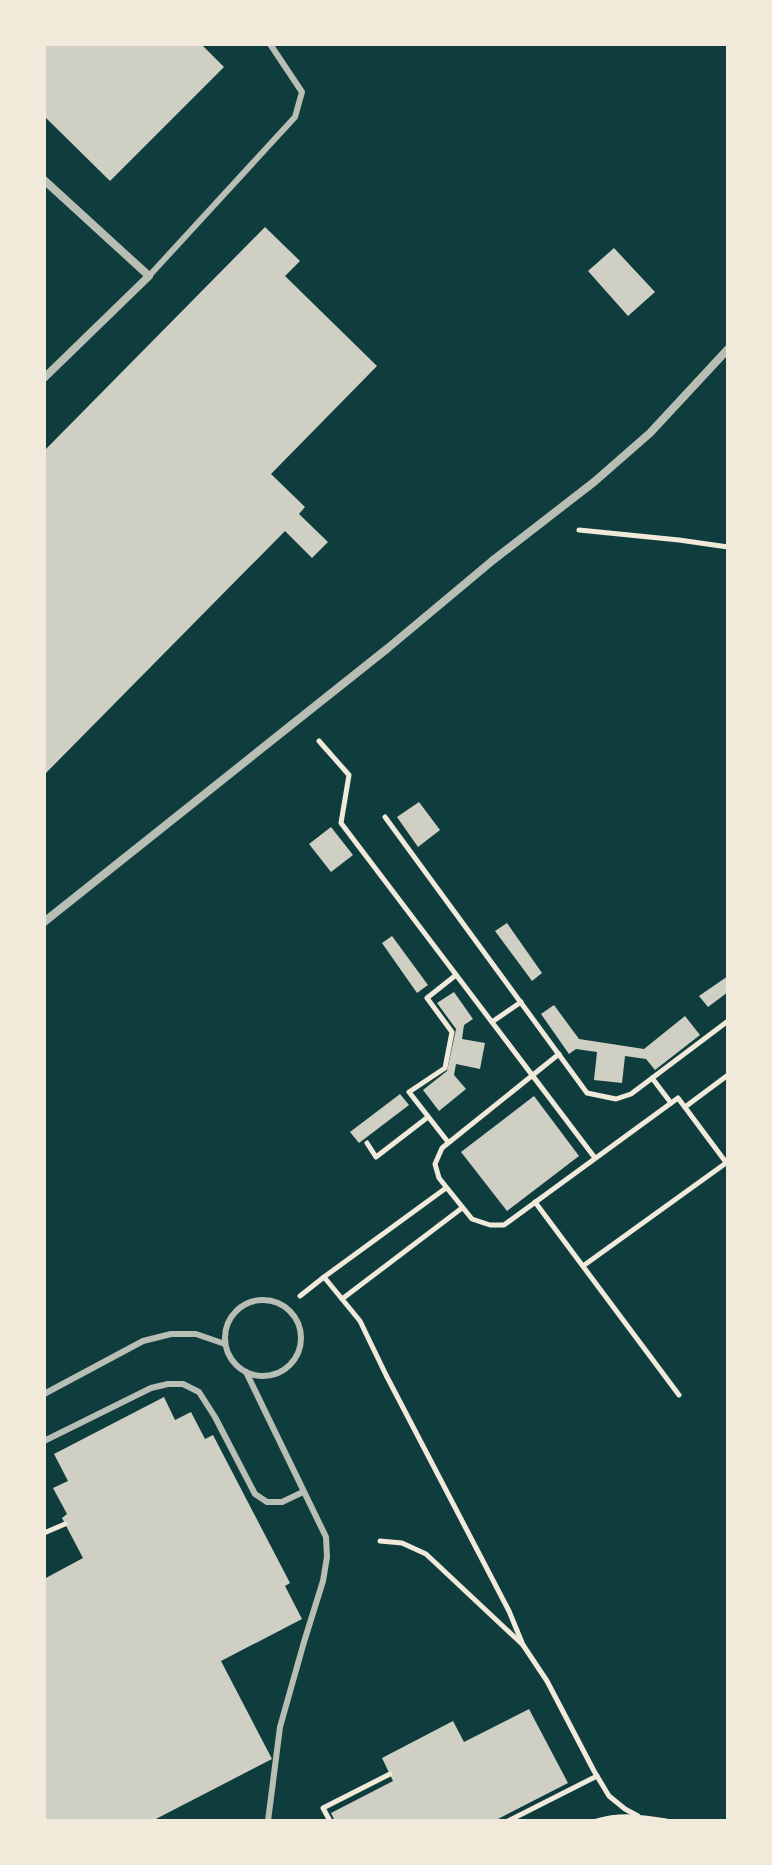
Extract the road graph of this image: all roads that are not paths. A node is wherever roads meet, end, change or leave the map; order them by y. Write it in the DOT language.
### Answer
graph roads {
  1 [pos="270,44"];
  2 [pos="44,180"];
  3 [pos="149,276"];
  4 [pos="728,349"];
  5 [pos="44,378"];
  6 [pos="44,922"];
  7 [pos="225,1344"];
  8 [pos="246,1372"];
  9 [pos="44,1394"];
  10 [pos="44,1441"];
  11 [pos="303,1492"];
  12 [pos="268,1821"];
  1 -- 3 [label="lane"];
  2 -- 3 [label="street"];
  3 -- 5 [label="street"];
  4 -- 6 [label="street"];
  7 -- 8 [label="lane"];
  7 -- 8 [label="lane"];
  7 -- 9 [label="lane"];
  8 -- 11 [label="lane"];
  10 -- 11 [label="lane"];
  11 -- 12 [label="lane"];
}
